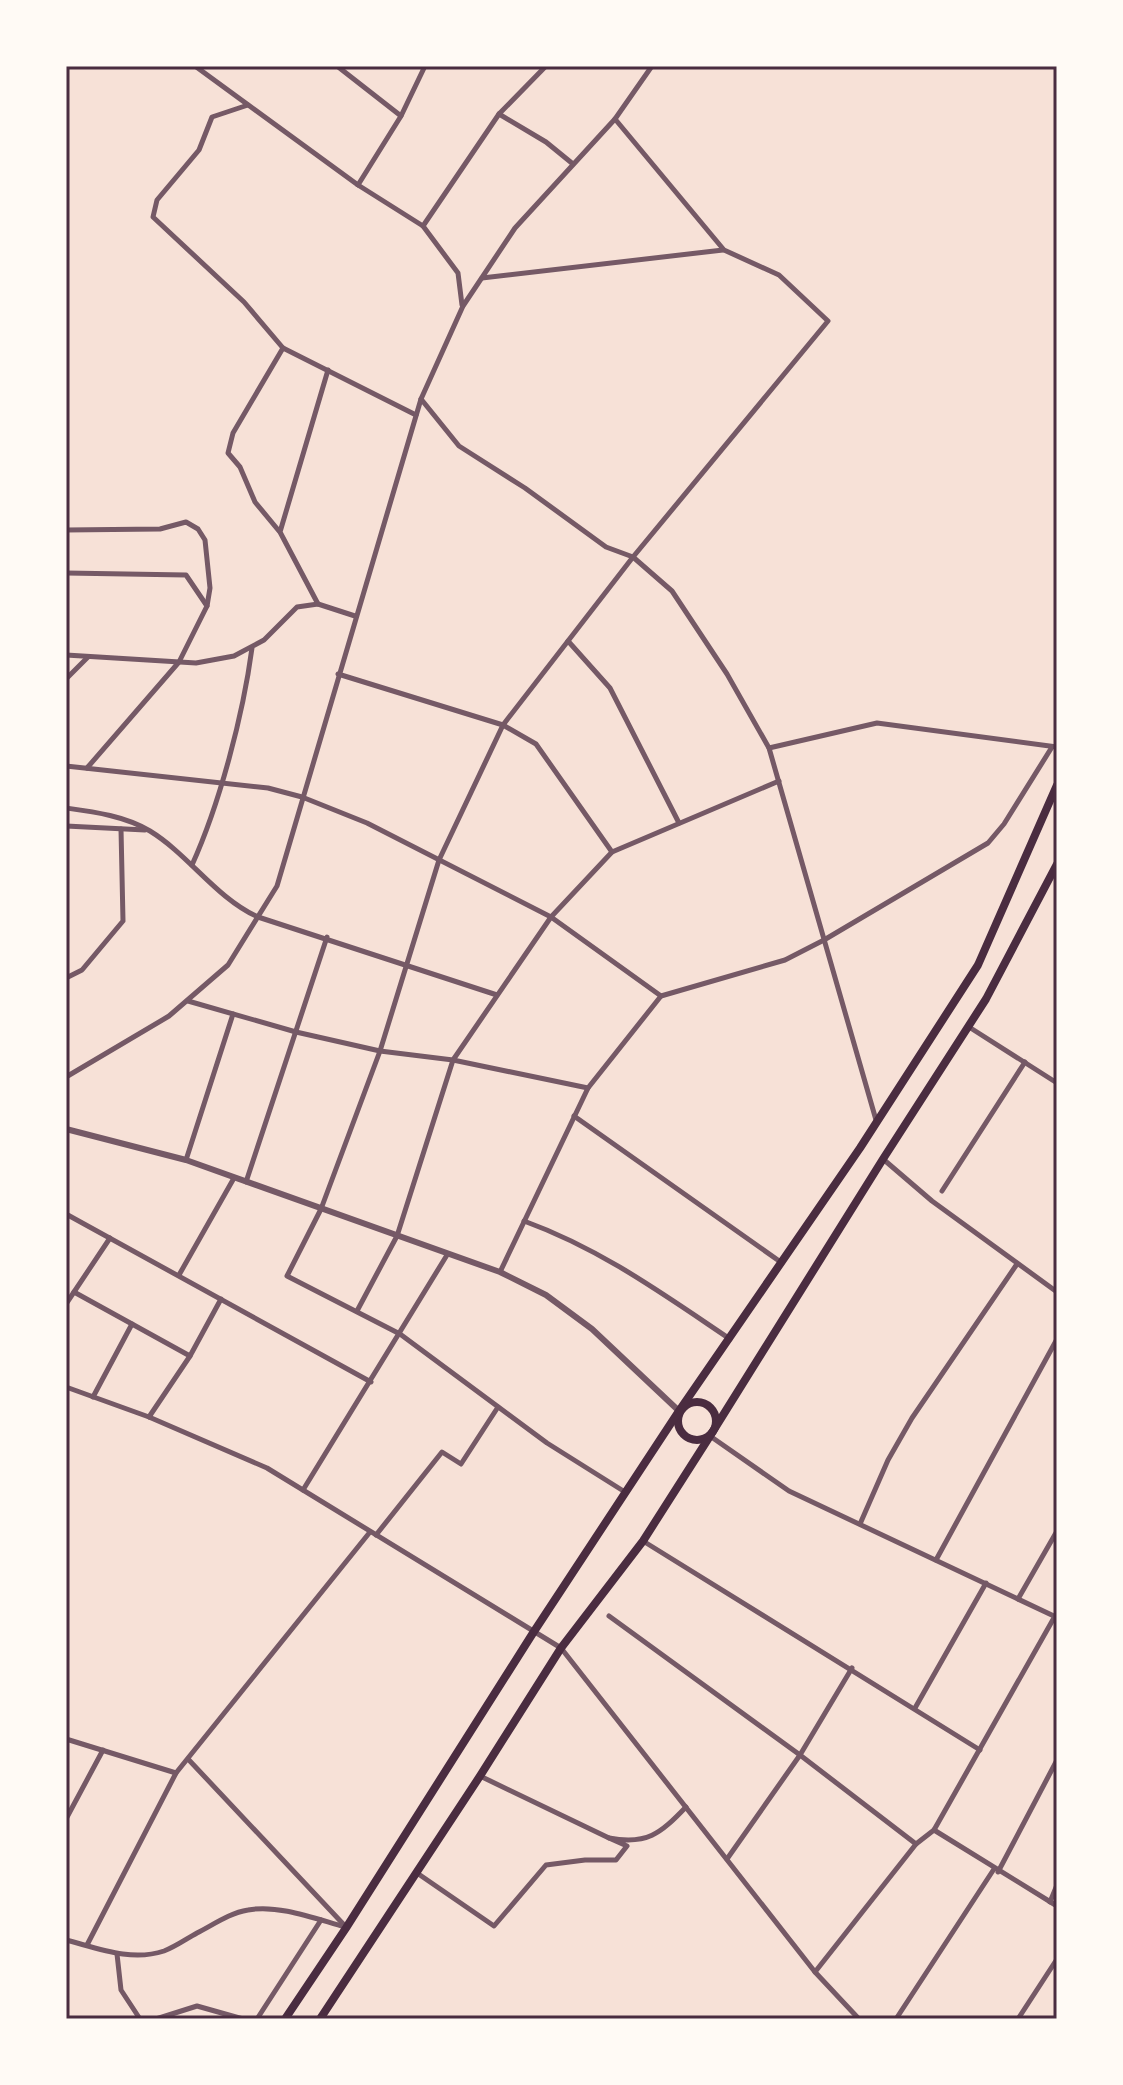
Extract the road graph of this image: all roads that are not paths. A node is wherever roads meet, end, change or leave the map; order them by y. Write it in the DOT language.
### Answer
graph roads {
  1 [pos="195,66"];
  2 [pos="337,66"];
  3 [pos="425,66"];
  4 [pos="546,66"];
  5 [pos="652,66"];
  6 [pos="248,105"];
  7 [pos="499,114"];
  8 [pos="401,116"];
  9 [pos="615,119"];
  10 [pos="573,164"];
  11 [pos="358,185"];
  12 [pos="423,226"];
  13 [pos="724,250"];
  14 [pos="481,278"];
  15 [pos="463,306"];
  16 [pos="283,348"];
  17 [pos="328,370"];
  18 [pos="421,399"];
  19 [pos="416,415"];
  20 [pos="66,530"];
  21 [pos="280,532"];
  22 [pos="633,557"];
  23 [pos="66,573"];
  24 [pos="318,604"];
  25 [pos="207,606"];
  26 [pos="355,616"];
  27 [pos="568,641"];
  28 [pos="252,647"];
  29 [pos="66,655"];
  30 [pos="88,656"];
  31 [pos="179,662"];
  32 [pos="338,674"];
  33 [pos="66,679"];
  34 [pos="503,725"];
  35 [pos="1054,747"];
  36 [pos="769,748"];
  37 [pos="66,766"];
  38 [pos="87,769"];
  39 [pos="779,781"];
  40 [pos="221,782"];
  41 [pos="1057,785"];
  42 [pos="302,797"];
  43 [pos="66,808"];
  44 [pos="679,823"];
  45 [pos="66,826"];
  46 [pos="121,829"];
  47 [pos="149,831"];
  48 [pos="612,852"];
  49 [pos="439,860"];
  50 [pos="1057,864"];
  51 [pos="192,865"];
  52 [pos="258,917"];
  53 [pos="551,917"];
  54 [pos="327,937"];
  55 [pos="824,940"];
  56 [pos="407,965"];
  57 [pos="66,978"];
  58 [pos="497,995"];
  59 [pos="661,996"];
  60 [pos="187,1001"];
  61 [pos="233,1014"];
  62 [pos="968,1026"];
  63 [pos="296,1032"];
  64 [pos="380,1051"];
  65 [pos="453,1060"];
  66 [pos="1025,1062"];
  67 [pos="66,1077"];
  68 [pos="1057,1083"];
  69 [pos="588,1088"];
  70 [pos="574,1116"];
  71 [pos="876,1121"];
  72 [pos="68,1129"];
  73 [pos="66,1138"];
  74 [pos="883,1159"];
  75 [pos="186,1160"];
  76 [pos="234,1178"];
  77 [pos="246,1183"];
  78 [pos="942,1191"];
  79 [pos="321,1209"];
  80 [pos="66,1214"];
  81 [pos="524,1221"];
  82 [pos="397,1236"];
  83 [pos="110,1238"];
  84 [pos="447,1255"];
  85 [pos="782,1263"];
  86 [pos="1017,1264"];
  87 [pos="500,1272"];
  88 [pos="179,1275"];
  89 [pos="74,1292"];
  90 [pos="1057,1292"];
  91 [pos="221,1299"];
  92 [pos="66,1304"];
  93 [pos="357,1311"];
  94 [pos="132,1324"];
  95 [pos="400,1334"];
  96 [pos="730,1339"];
  97 [pos="1057,1339"];
  98 [pos="190,1356"];
  99 [pos="371,1382"];
  100 [pos="66,1387"];
  101 [pos="93,1397"];
  102 [pos="498,1407"];
  103 [pos="682,1408"];
  104 [pos="149,1417"];
  105 [pos="712,1433"];
  106 [pos="303,1490"];
  107 [pos="626,1493"];
  108 [pos="860,1524"];
  109 [pos="1057,1531"];
  110 [pos="373,1534"];
  111 [pos="643,1541"];
  112 [pos="936,1560"];
  113 [pos="986,1583"];
  114 [pos="1018,1599"];
  115 [pos="609,1616"];
  116 [pos="1056,1617"];
  117 [pos="533,1633"];
  118 [pos="561,1648"];
  119 [pos="852,1668"];
  120 [pos="915,1708"];
  121 [pos="66,1739"];
  122 [pos="103,1750"];
  123 [pos="980,1750"];
  124 [pos="800,1755"];
  125 [pos="188,1759"];
  126 [pos="1057,1760"];
  127 [pos="176,1773"];
  128 [pos="480,1776"];
  129 [pos="686,1807"];
  130 [pos="66,1819"];
  131 [pos="934,1830"];
  132 [pos="609,1838"];
  133 [pos="916,1844"];
  134 [pos="727,1859"];
  135 [pos="996,1870"];
  136 [pos="417,1873"];
  137 [pos="1057,1885"];
  138 [pos="1050,1902"];
  139 [pos="1057,1906"];
  140 [pos="321,1920"];
  141 [pos="346,1928"];
  142 [pos="66,1940"];
  143 [pos="87,1945"];
  144 [pos="117,1954"];
  145 [pos="1057,1959"];
  146 [pos="815,1972"];
  147 [pos="160,2018"];
  148 [pos="140,2019"];
  149 [pos="243,2019"];
  150 [pos="257,2019"];
  151 [pos="285,2019"];
  152 [pos="320,2019"];
  153 [pos="859,2019"];
  154 [pos="896,2019"];
  155 [pos="1018,2019"];
  1 -- 6 [label="street"];
  2 -- 8 [label="street"];
  3 -- 8 [label="street"];
  4 -- 7 [label="street"];
  5 -- 9 [label="street"];
  6 -- 11 [label="street"];
  6 -- 16 [label="street"];
  7 -- 10 [label="street"];
  7 -- 12 [label="street"];
  8 -- 11 [label="street"];
  9 -- 10 [label="street"];
  9 -- 13 [label="street"];
  10 -- 14 [label="street"];
  11 -- 12 [label="street"];
  12 -- 15 [label="street"];
  13 -- 14 [label="street"];
  13 -- 22 [label="street"];
  14 -- 15 [label="street"];
  15 -- 18 [label="street"];
  16 -- 17 [label="street"];
  16 -- 21 [label="street"];
  17 -- 19 [label="street"];
  17 -- 21 [label="street"];
  18 -- 19 [label="street"];
  18 -- 22 [label="street"];
  19 -- 26 [label="street"];
  20 -- 25 [label="street"];
  21 -- 24 [label="street"];
  22 -- 27 [label="street"];
  22 -- 36 [label="street"];
  23 -- 25 [label="street"];
  24 -- 26 [label="street"];
  24 -- 28 [label="street"];
  25 -- 31 [label="street"];
  26 -- 32 [label="street"];
  27 -- 34 [label="street"];
  27 -- 44 [label="street"];
  28 -- 31 [label="street"];
  28 -- 40 [label="street"];
  29 -- 30 [label="street"];
  30 -- 31 [label="street"];
  30 -- 33 [label="street"];
  31 -- 38 [label="street"];
  32 -- 34 [label="street"];
  32 -- 42 [label="street"];
  34 -- 48 [label="street"];
  34 -- 49 [label="street"];
  35 -- 36 [label="street"];
  35 -- 55 [label="street"];
  36 -- 39 [label="street"];
  37 -- 38 [label="street"];
  38 -- 40 [label="street"];
  39 -- 44 [label="street"];
  39 -- 55 [label="street"];
  40 -- 42 [label="street"];
  40 -- 51 [label="street"];
  41 -- 71 [label="highway"];
  42 -- 49 [label="street"];
  42 -- 52 [label="street"];
  43 -- 47 [label="street"];
  44 -- 48 [label="street"];
  45 -- 46 [label="street"];
  46 -- 47 [label="street"];
  46 -- 57 [label="street"];
  47 -- 51 [label="street"];
  48 -- 53 [label="street"];
  49 -- 53 [label="street"];
  49 -- 56 [label="street"];
  50 -- 62 [label="highway"];
  51 -- 52 [label="street"];
  52 -- 54 [label="street"];
  52 -- 60 [label="street"];
  53 -- 58 [label="street"];
  53 -- 59 [label="street"];
  54 -- 56 [label="street"];
  54 -- 63 [label="street"];
  55 -- 59 [label="street"];
  55 -- 71 [label="street"];
  56 -- 58 [label="street"];
  56 -- 64 [label="street"];
  58 -- 65 [label="street"];
  59 -- 69 [label="street"];
  60 -- 61 [label="street"];
  60 -- 67 [label="street"];
  61 -- 63 [label="street"];
  61 -- 75 [label="street"];
  62 -- 66 [label="street"];
  62 -- 74 [label="highway"];
  63 -- 64 [label="street"];
  63 -- 77 [label="street"];
  64 -- 65 [label="street"];
  64 -- 79 [label="street"];
  65 -- 69 [label="street"];
  65 -- 82 [label="street"];
  66 -- 68 [label="street"];
  66 -- 78 [label="street"];
  69 -- 70 [label="street"];
  70 -- 81 [label="street"];
  70 -- 85 [label="street"];
  71 -- 85 [label="highway"];
  72 -- 73 [label="street"];
  72 -- 75 [label="street"];
  74 -- 86 [label="street"];
  74 -- 105 [label="highway"];
  75 -- 76 [label="street"];
  76 -- 77 [label="street"];
  76 -- 88 [label="street"];
  77 -- 79 [label="street"];
  79 -- 82 [label="street"];
  79 -- 93 [label="street"];
  80 -- 83 [label="street"];
  81 -- 87 [label="street"];
  81 -- 96 [label="street"];
  82 -- 84 [label="street"];
  82 -- 93 [label="street"];
  83 -- 88 [label="street"];
  83 -- 89 [label="street"];
  84 -- 87 [label="street"];
  84 -- 95 [label="street"];
  85 -- 96 [label="highway"];
  86 -- 90 [label="street"];
  86 -- 108 [label="street"];
  87 -- 103 [label="street"];
  88 -- 91 [label="street"];
  89 -- 92 [label="street"];
  89 -- 94 [label="street"];
  91 -- 98 [label="street"];
  91 -- 99 [label="street"];
  93 -- 95 [label="street"];
  94 -- 98 [label="street"];
  94 -- 101 [label="street"];
  95 -- 99 [label="street"];
  95 -- 102 [label="street"];
  96 -- 103 [label="highway"];
  97 -- 112 [label="street"];
  98 -- 104 [label="street"];
  99 -- 106 [label="street"];
  100 -- 101 [label="street"];
  101 -- 104 [label="street"];
  102 -- 107 [label="street"];
  102 -- 110 [label="street"];
  103 -- 105 [label="highway"];
  103 -- 105 [label="highway"];
  103 -- 107 [label="highway"];
  104 -- 106 [label="street"];
  105 -- 108 [label="street"];
  105 -- 111 [label="highway"];
  106 -- 110 [label="street"];
  107 -- 117 [label="highway"];
  108 -- 112 [label="street"];
  109 -- 114 [label="street"];
  110 -- 117 [label="street"];
  110 -- 125 [label="street"];
  111 -- 118 [label="highway"];
  111 -- 119 [label="street"];
  112 -- 113 [label="street"];
  113 -- 114 [label="street"];
  113 -- 120 [label="street"];
  114 -- 116 [label="street"];
  115 -- 124 [label="street"];
  116 -- 123 [label="street"];
  117 -- 118 [label="street"];
  117 -- 141 [label="highway"];
  118 -- 128 [label="highway"];
  118 -- 129 [label="street"];
  119 -- 120 [label="street"];
  119 -- 124 [label="street"];
  120 -- 123 [label="street"];
  121 -- 122 [label="street"];
  122 -- 127 [label="street"];
  122 -- 130 [label="street"];
  123 -- 131 [label="street"];
  124 -- 133 [label="street"];
  124 -- 134 [label="street"];
  125 -- 127 [label="street"];
  125 -- 141 [label="street"];
  126 -- 135 [label="street"];
  127 -- 143 [label="street"];
  128 -- 132 [label="street"];
  128 -- 136 [label="highway"];
  129 -- 132 [label="street"];
  129 -- 134 [label="street"];
  131 -- 133 [label="street"];
  131 -- 135 [label="street"];
  132 -- 136 [label="street"];
  133 -- 146 [label="street"];
  134 -- 146 [label="street"];
  135 -- 138 [label="street"];
  135 -- 154 [label="street"];
  136 -- 152 [label="highway"];
  137 -- 138 [label="street"];
  138 -- 139 [label="street"];
  140 -- 141 [label="street"];
  140 -- 144 [label="street"];
  140 -- 150 [label="street"];
  141 -- 151 [label="highway"];
  142 -- 143 [label="street"];
  143 -- 144 [label="street"];
  144 -- 148 [label="street"];
  145 -- 155 [label="street"];
  146 -- 153 [label="street"];
  147 -- 149 [label="street"];
}
